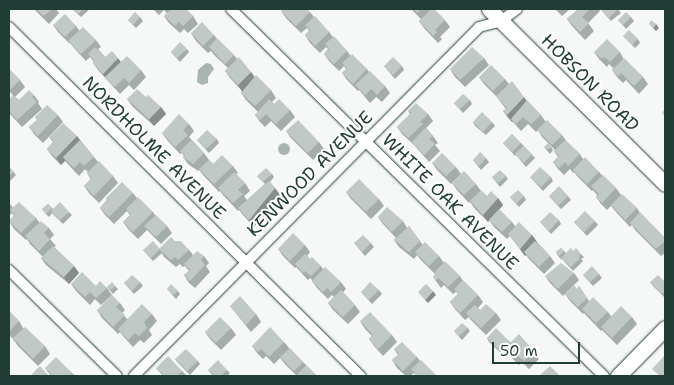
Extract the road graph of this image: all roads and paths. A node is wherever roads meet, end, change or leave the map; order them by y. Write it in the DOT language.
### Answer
graph roads {
  1 [pos="231,9"];
  2 [pos="489,9"];
  3 [pos="517,9"];
  4 [pos="501,21"];
  5 [pos="9,27"];
  6 [pos="365,141"];
  7 [pos="665,184"];
  8 [pos="246,262"];
  9 [pos="9,270"];
  10 [pos="665,328"];
  11 [pos="117,376"];
  12 [pos="134,376"];
  13 [pos="361,376"];
  14 [pos="604,376"];
  15 [pos="618,376"];
  1 -- 6 [label="street, WHITE OAK AVENUE"];
  2 -- 4 [label="main road, HOBSON ROAD"];
  3 -- 4 [label="street, KENWOOD AVENUE"];
  4 -- 6 [label="street, KENWOOD AVENUE"];
  4 -- 7 [label="main road, HOBSON ROAD"];
  5 -- 8 [label="street, NORDHOLME AVENUE"];
  6 -- 8 [label="street, KENWOOD AVENUE"];
  6 -- 14 [label="street, WHITE OAK AVENUE"];
  8 -- 12 [label="street, KENWOOD AVENUE"];
  8 -- 13 [label="street, NORDHOLME AVENUE"];
  9 -- 11 [label="street"];
  10 -- 15 [label="main road"];
}
